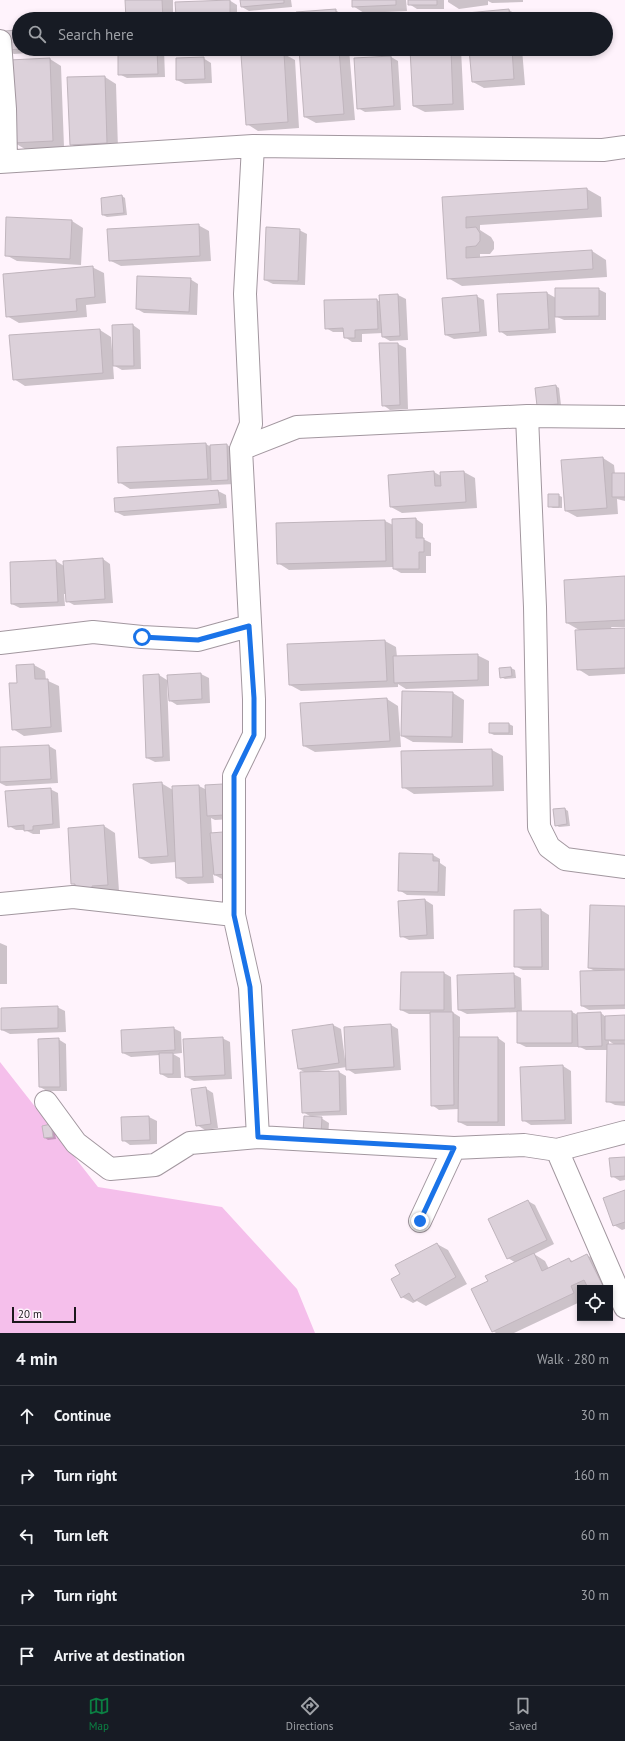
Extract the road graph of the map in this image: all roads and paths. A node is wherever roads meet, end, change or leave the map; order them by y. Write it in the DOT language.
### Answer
graph roads {
  1 [pos="0,41"];
  2 [pos="253,146"];
  3 [pos="625,147"];
  4 [pos="3,162"];
  5 [pos="527,416"];
  6 [pos="625,416"];
  7 [pos="241,449"];
  8 [pos="249,626"];
  9 [pos="0,643"];
  10 [pos="625,867"];
  11 [pos="0,904"];
  12 [pos="234,915"];
  13 [pos="46,1102"];
  14 [pos="625,1132"];
  15 [pos="258,1137"];
  16 [pos="454,1148"];
  17 [pos="557,1150"];
  18 [pos="420,1221"];
  19 [pos="625,1307"];
  1 -- 4 [label="street"];
  2 -- 3 [label="street"];
  2 -- 4 [label="street"];
  2 -- 7 [label="street"];
  5 -- 6 [label="street"];
  5 -- 7 [label="street"];
  5 -- 10 [label="street"];
  7 -- 8 [label="street"];
  8 -- 9 [label="street"];
  8 -- 12 [label="street"];
  11 -- 12 [label="street"];
  12 -- 15 [label="street"];
  13 -- 15 [label="street"];
  14 -- 17 [label="street"];
  15 -- 16 [label="street"];
  16 -- 17 [label="street"];
  16 -- 18 [label="street"];
  17 -- 19 [label="street"];
}
